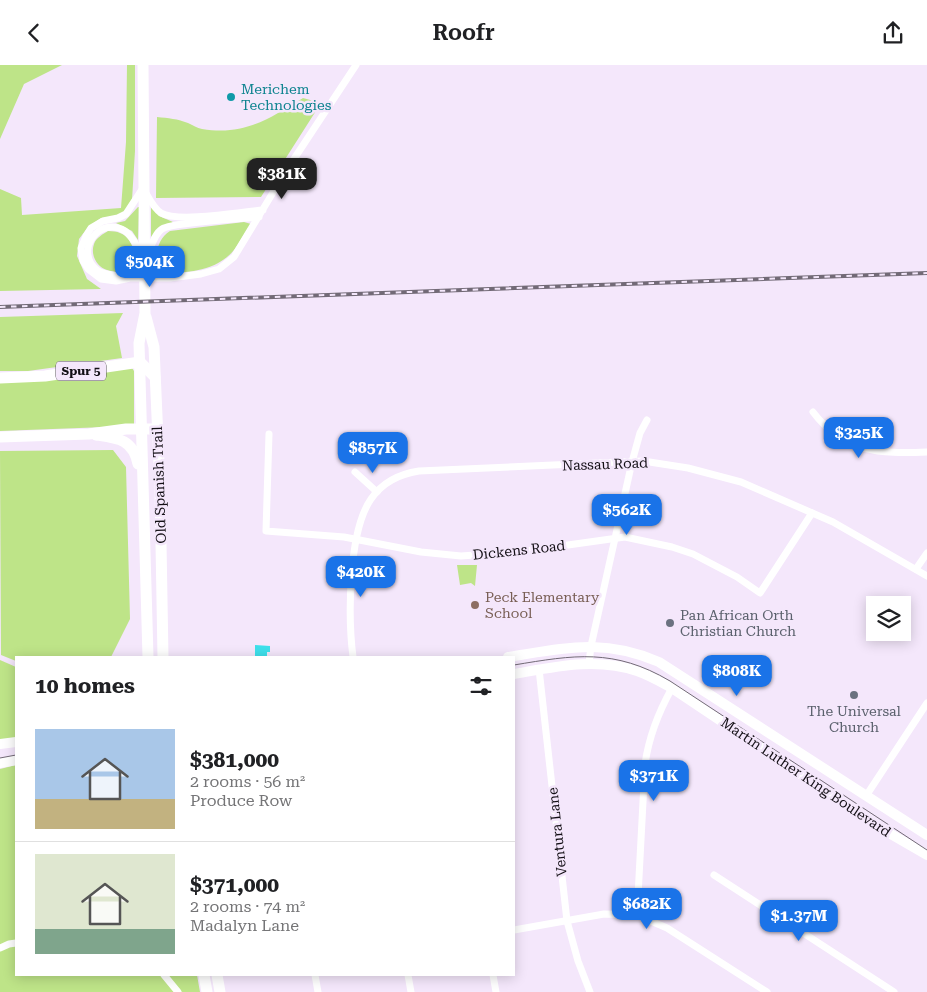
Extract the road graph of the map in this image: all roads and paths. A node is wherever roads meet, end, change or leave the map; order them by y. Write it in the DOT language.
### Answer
graph roads {
  1 [pos="143,65"];
  2 [pos="356,65"];
  3 [pos="143,188"];
  4 [pos="261,214"];
  5 [pos="145,261"];
  6 [pos="130,278"];
  7 [pos="145,313"];
  8 [pos="140,362"];
  9 [pos="155,377"];
  10 [pos="0,378"];
  11 [pos="813,412"];
  12 [pos="647,420"];
  13 [pos="141,429"];
  14 [pos="158,429"];
  15 [pos="89,434"];
  16 [pos="269,434"];
  17 [pos="0,437"];
  18 [pos="927,452"];
  19 [pos="632,462"];
  20 [pos="355,471"];
  21 [pos="377,492"];
  22 [pos="142,496"];
  23 [pos="812,513"];
  24 [pos="616,537"];
  25 [pos="356,539"];
  26 [pos="927,553"];
  27 [pos="916,569"];
  28 [pos="927,576"];
  29 [pos="163,644"];
  30 [pos="591,646"];
  31 [pos="148,656"];
  32 [pos="163,656"];
  33 [pos="168,656"];
  34 [pos="353,656"];
  35 [pos="514,656"];
  36 [pos="589,663"];
  37 [pos="539,669"];
  38 [pos="515,674"];
  39 [pos="672,688"];
  40 [pos="927,703"];
  41 [pos="15,741"];
  42 [pos="0,744"];
  43 [pos="15,760"];
  44 [pos="0,763"];
  45 [pos="866,796"];
  46 [pos="927,835"];
  47 [pos="927,855"];
  48 [pos="714,875"];
  49 [pos="637,915"];
  50 [pos="567,921"];
  51 [pos="515,930"];
  52 [pos="0,940"];
  53 [pos="12,944"];
  54 [pos="0,948"];
  55 [pos="165,976"];
  56 [pos="204,976"];
  57 [pos="217,976"];
  58 [pos="315,976"];
  59 [pos="408,976"];
  60 [pos="494,976"];
  61 [pos="178,992"];
  62 [pos="207,992"];
  63 [pos="220,992"];
  64 [pos="318,992"];
  65 [pos="411,992"];
  66 [pos="496,992"];
  67 [pos="590,992"];
  68 [pos="767,992"];
  69 [pos="894,992"];
  1 -- 3 [label="main road, Old Spanish Trail"];
  2 -- 4 [label="street"];
  3 -- 4 [label="street"];
  3 -- 5 [label="main road, Old Spanish Trail"];
  3 -- 6 [label="street"];
  4 -- 5 [label="street"];
  4 -- 6 [label="street"];
  5 -- 6 [label="street"];
  5 -- 7 [label="main road, Old Spanish Trail"];
  7 -- 8 [label="main road, Old Spanish Trail"];
  7 -- 9 [label="main road, Old Spanish Trail"];
  8 -- 9 [label="main road"];
  8 -- 10 [label="main road, Spur 5 / Spur 5"];
  8 -- 13 [label="main road, Old Spanish Trail"];
  9 -- 14 [label="main road, Old Spanish Trail"];
  11 -- 18 [label="street"];
  12 -- 19 [label="street"];
  13 -- 14 [label="main road"];
  13 -- 15 [label="main road"];
  13 -- 22 [label="main road, Old Spanish Trail"];
  14 -- 29 [label="main road, Old Spanish Trail"];
  15 -- 17 [label="main road"];
  15 -- 22 [label="main road"];
  16 -- 25 [label="street, Dickens Road"];
  19 -- 21 [label="street, Nassau Road"];
  19 -- 23 [label="street, Nassau Road"];
  19 -- 24 [label="street"];
  20 -- 21 [label="street"];
  21 -- 25 [label="street, Nassau Road"];
  22 -- 31 [label="main road, Old Spanish Trail"];
  23 -- 24 [label="street, Dickens Road"];
  23 -- 27 [label="street, Nassau Road"];
  24 -- 25 [label="street, Dickens Road"];
  24 -- 30 [label="street"];
  25 -- 34 [label="street, Nassau Road"];
  26 -- 27 [label="street"];
  27 -- 28 [label="street, Nassau Road"];
  29 -- 32 [label="main road, Old Spanish Trail"];
  29 -- 33 [label="main road"];
  30 -- 35 [label="main road, Martin Luther King Boulevard"];
  30 -- 36 [label="street"];
  30 -- 45 [label="main road, Martin Luther King Boulevard"];
  36 -- 37 [label="main road, Martin Luther King Boulevard"];
  36 -- 39 [label="main road, Martin Luther King Boulevard"];
  37 -- 38 [label="main road, Martin Luther King Boulevard"];
  37 -- 50 [label="street, Ventura Lane"];
  39 -- 47 [label="main road, Martin Luther King Boulevard"];
  39 -- 49 [label="street"];
  40 -- 45 [label="street"];
  41 -- 42 [label="main road"];
  43 -- 44 [label="main road"];
  45 -- 46 [label="main road, Martin Luther King Boulevard"];
  48 -- 69 [label="street"];
  49 -- 50 [label="street"];
  49 -- 68 [label="street"];
  50 -- 51 [label="street"];
  50 -- 67 [label="street, Ventura Lane"];
  52 -- 53 [label="street"];
  53 -- 54 [label="street"];
  55 -- 61 [label="street"];
  56 -- 62 [label="main road"];
  57 -- 63 [label="main road"];
  58 -- 64 [label="street"];
  59 -- 65 [label="street"];
  60 -- 66 [label="street"];
}
